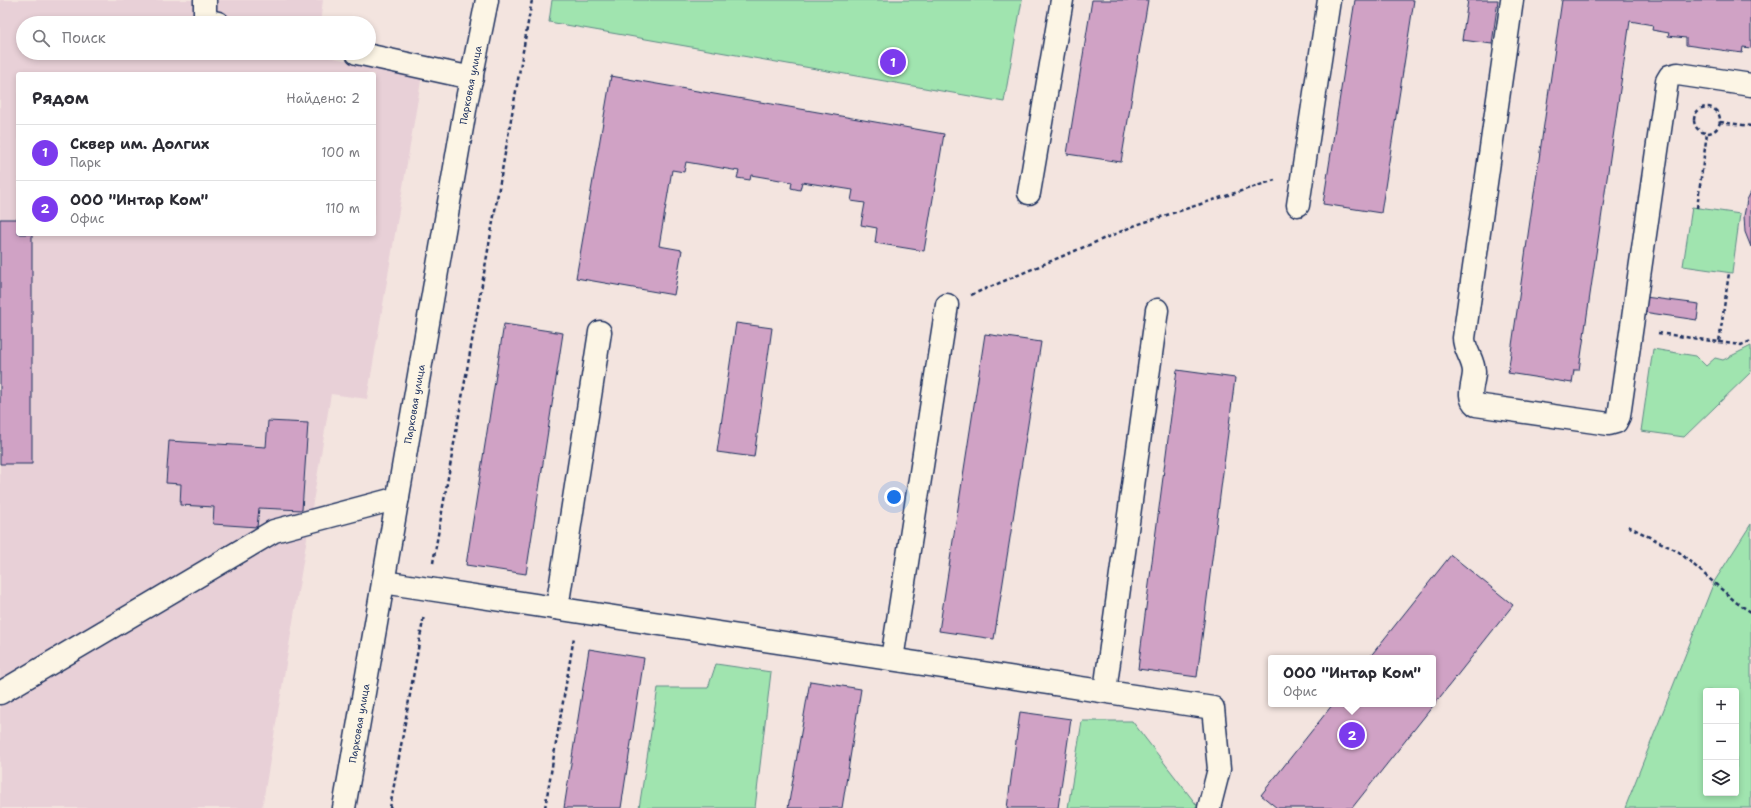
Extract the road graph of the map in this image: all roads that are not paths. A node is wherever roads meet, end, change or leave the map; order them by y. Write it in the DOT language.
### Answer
graph roads {
  1 [pos="205,0"];
  2 [pos="487,0"];
  3 [pos="1062,0"];
  4 [pos="1329,0"];
  5 [pos="1512,0"];
  6 [pos="205,16"];
  7 [pos="376,57"];
  8 [pos="472,78"];
  9 [pos="1751,85"];
  10 [pos="1029,193"];
  11 [pos="1298,205"];
  12 [pos="947,305"];
  13 [pos="1157,310"];
  14 [pos="600,332"];
  15 [pos="398,498"];
  16 [pos="383,582"];
  17 [pos="557,608"];
  18 [pos="892,659"];
  19 [pos="1105,691"];
  20 [pos="0,693"];
  21 [pos="344,808"];
  22 [pos="1209,808"];
  1 -- 6 [label="street"];
  2 -- 8 [label="street, Парковая улица"];
  3 -- 10 [label="street"];
  4 -- 11 [label="street"];
  5 -- 9 [label="street"];
  7 -- 8 [label="street"];
  8 -- 15 [label="street, Парковая улица"];
  12 -- 18 [label="street"];
  13 -- 19 [label="street"];
  14 -- 17 [label="street"];
  15 -- 16 [label="street, Парковая улица"];
  15 -- 20 [label="street"];
  16 -- 17 [label="street"];
  16 -- 21 [label="street, Парковая улица"];
  17 -- 18 [label="street"];
  18 -- 19 [label="street"];
  19 -- 22 [label="street"];
}
